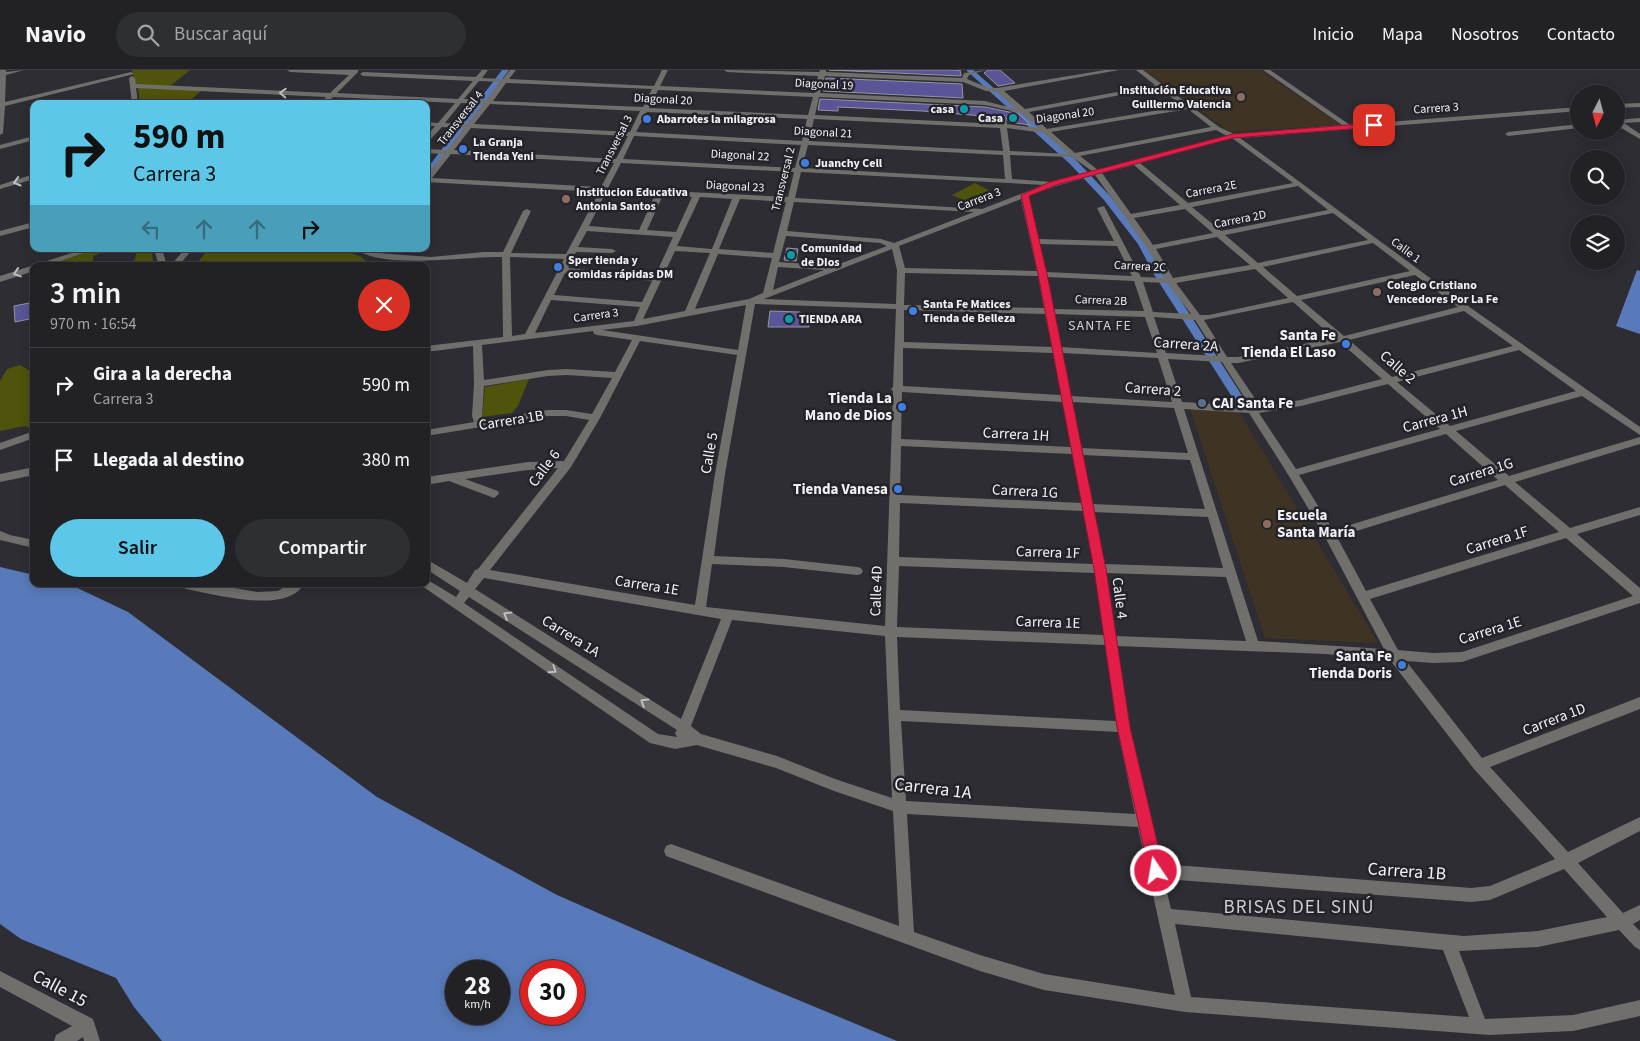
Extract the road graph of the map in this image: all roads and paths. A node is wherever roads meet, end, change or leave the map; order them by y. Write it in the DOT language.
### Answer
graph roads {
  1 [pos="21,70"];
  2 [pos="290,70"];
  3 [pos="485,70"];
  4 [pos="513,70"];
  5 [pos="665,70"];
  6 [pos="727,70"];
  7 [pos="980,70"];
  8 [pos="1116,70"];
  9 [pos="1140,70"];
  10 [pos="1266,70"];
  11 [pos="131,72"];
  12 [pos="360,72"];
  13 [pos="822,72"];
  14 [pos="2,73"];
  15 [pos="477,79"];
  16 [pos="503,80"];
  17 [pos="964,80"];
  18 [pos="134,86"];
  19 [pos="1160,86"];
  20 [pos="656,87"];
  21 [pos="998,90"];
  22 [pos="816,94"];
  23 [pos="331,95"];
  24 [pos="342,95"];
  25 [pos="135,100"];
  26 [pos="326,100"];
  27 [pos="337,100"];
  28 [pos="459,101"];
  29 [pos="485,102"];
  30 [pos="1,105"];
  31 [pos="1640,105"];
  32 [pos="1625,106"];
  33 [pos="1189,107"];
  34 [pos="645,109"];
  35 [pos="1002,110"];
  36 [pos="1570,110"];
  37 [pos="1022,111"];
  38 [pos="810,117"];
  39 [pos="1640,120"];
  40 [pos="1625,121"];
  41 [pos="430,124"];
  42 [pos="441,124"];
  43 [pos="467,126"];
  44 [pos="1004,126"];
  45 [pos="1349,127"];
  46 [pos="1570,127"];
  47 [pos="1217,128"];
  48 [pos="1625,128"];
  49 [pos="1042,131"];
  50 [pos="0,133"];
  51 [pos="633,134"];
  52 [pos="1508,134"];
  53 [pos="1233,136"];
  54 [pos="430,137"];
  55 [pos="1640,137"];
  56 [pos="30,139"];
  57 [pos="804,142"];
  58 [pos="0,147"];
  59 [pos="430,151"];
  60 [pos="446,152"];
  61 [pos="1006,153"];
  62 [pos="1072,156"];
  63 [pos="619,161"];
  64 [pos="1135,162"];
  65 [pos="798,170"];
  66 [pos="1095,173"];
  67 [pos="430,174"];
  68 [pos="30,178"];
  69 [pos="430,180"];
  70 [pos="1009,181"];
  71 [pos="1053,184"];
  72 [pos="1298,184"];
  73 [pos="0,187"];
  74 [pos="604,190"];
  75 [pos="660,193"];
  76 [pos="697,195"];
  77 [pos="1024,195"];
  78 [pos="737,197"];
  79 [pos="790,200"];
  80 [pos="1186,205"];
  81 [pos="1101,208"];
  82 [pos="983,210"];
  83 [pos="527,211"];
  84 [pos="1333,211"];
  85 [pos="1128,217"];
  86 [pos="30,225"];
  87 [pos="584,228"];
  88 [pos="642,232"];
  89 [pos="781,233"];
  90 [pos="0,234"];
  91 [pos="1220,234"];
  92 [pos="679,235"];
  93 [pos="1035,241"];
  94 [pos="1373,241"];
  95 [pos="1119,244"];
  96 [pos="895,246"];
  97 [pos="672,248"];
  98 [pos="1150,248"];
  99 [pos="612,251"];
  100 [pos="715,251"];
  101 [pos="82,252"];
  102 [pos="186,252"];
  103 [pos="368,252"];
  104 [pos="571,253"];
  105 [pos="506,254"];
  106 [pos="775,260"];
  107 [pos="50,262"];
  108 [pos="178,262"];
  109 [pos="1258,266"];
  110 [pos="838,268"];
  111 [pos="30,269"];
  112 [pos="562,270"];
  113 [pos="901,270"];
  114 [pos="1415,272"];
  115 [pos="1042,274"];
  116 [pos="0,279"];
  117 [pos="658,279"];
  118 [pos="1138,279"];
  119 [pos="1169,280"];
  120 [pos="767,295"];
  121 [pos="548,297"];
  122 [pos="1297,300"];
  123 [pos="752,301"];
  124 [pos="646,305"];
  125 [pos="900,307"];
  126 [pos="1464,308"];
  127 [pos="1050,310"];
  128 [pos="689,313"];
  129 [pos="1148,314"];
  130 [pos="1196,318"];
  131 [pos="637,322"];
  132 [pos="581,330"];
  133 [pos="528,337"];
  134 [pos="638,337"];
  135 [pos="508,339"];
  136 [pos="1343,339"];
  137 [pos="477,343"];
  138 [pos="900,346"];
  139 [pos="1521,347"];
  140 [pos="430,349"];
  141 [pos="1057,350"];
  142 [pos="741,353"];
  143 [pos="1161,356"];
  144 [pos="1224,360"];
  145 [pos="618,375"];
  146 [pos="1391,381"];
  147 [pos="479,384"];
  148 [pos="896,389"];
  149 [pos="1585,392"];
  150 [pos="1067,399"];
  151 [pos="1179,406"];
  152 [pos="1251,410"];
  153 [pos="595,418"];
  154 [pos="480,424"];
  155 [pos="1450,430"];
  156 [pos="430,432"];
  157 [pos="1640,432"];
  158 [pos="30,435"];
  159 [pos="1640,440"];
  160 [pos="895,442"];
  161 [pos="0,446"];
  162 [pos="1077,452"];
  163 [pos="1195,457"];
  164 [pos="567,464"];
  165 [pos="30,472"];
  166 [pos="1293,473"];
  167 [pos="449,477"];
  168 [pos="0,478"];
  169 [pos="430,479"];
  170 [pos="1506,480"];
  171 [pos="494,494"];
  172 [pos="895,499"];
  173 [pos="1088,509"];
  174 [pos="1640,511"];
  175 [pos="1212,513"];
  176 [pos="1570,534"];
  177 [pos="0,535"];
  178 [pos="1330,535"];
  179 [pos="30,543"];
  180 [pos="708,560"];
  181 [pos="893,561"];
  182 [pos="430,566"];
  183 [pos="1100,569"];
  184 [pos="857,571"];
  185 [pos="1231,573"];
  186 [pos="479,574"];
  187 [pos="202,587"];
  188 [pos="293,587"];
  189 [pos="430,587"];
  190 [pos="468,590"];
  191 [pos="1363,596"];
  192 [pos="1640,596"];
  193 [pos="456,605"];
  194 [pos="700,610"];
  195 [pos="728,615"];
  196 [pos="891,632"];
  197 [pos="1109,641"];
  198 [pos="1254,647"];
  199 [pos="1394,655"];
  200 [pos="1640,703"];
  201 [pos="894,715"];
  202 [pos="1123,727"];
  203 [pos="685,728"];
  204 [pos="697,739"];
  205 [pos="676,743"];
  206 [pos="1479,765"];
  207 [pos="901,807"];
  208 [pos="1145,821"];
  209 [pos="1640,824"];
  210 [pos="671,851"];
  211 [pos="1566,861"];
  212 [pos="1156,871"];
  213 [pos="1640,912"];
  214 [pos="1166,916"];
  215 [pos="1622,922"];
  216 [pos="907,937"];
  217 [pos="1640,942"];
  218 [pos="1448,943"];
  219 [pos="0,979"];
  220 [pos="1185,1004"];
  221 [pos="1640,1008"];
  222 [pos="87,1025"];
  223 [pos="1480,1026"];
  224 [pos="62,1041"];
  225 [pos="92,1041"];
  1 -- 14 [label="street"];
  2 -- 12 [label="street, Diagonal 19"];
  3 -- 15 [label="street"];
  4 -- 16 [label="street, Transversal 4"];
  5 -- 20 [label="street, Transversal 3"];
  6 -- 13 [label="street"];
  7 -- 17 [label="street"];
  8 -- 21 [label="street"];
  9 -- 19 [label="street, Calle 1"];
  10 -- 45 [label="street"];
  11 -- 18 [label="street"];
  11 -- 30 [label="street"];
  12 -- 15 [label="street, Diagonal 19"];
  12 -- 23 [label="street"];
  12 -- 24 [label="street"];
  13 -- 17 [label="street"];
  13 -- 22 [label="street, Transversal 2"];
  14 -- 30 [label="street"];
  15 -- 16 [label="street, Diagonal 19"];
  15 -- 28 [label="street"];
  16 -- 20 [label="street, Diagonal 19"];
  16 -- 29 [label="street, Transversal 4"];
  17 -- 21 [label="street"];
  23 -- 18 [label="street, Diagonal 20, one-way"];
  18 -- 25 [label="street"];
  19 -- 33 [label="street, Calle 1"];
  19 -- 37 [label="street, Diagonal 19"];
  20 -- 22 [label="street, Diagonal 19"];
  20 -- 34 [label="street, Transversal 3"];
  21 -- 37 [label="street"];
  22 -- 35 [label="street, Diagonal 19"];
  22 -- 38 [label="street, Transversal 2"];
  23 -- 24 [label="street, Diagonal 20"];
  23 -- 26 [label="street"];
  24 -- 27 [label="street"];
  24 -- 28 [label="street, Diagonal 20"];
  28 -- 29 [label="street, Diagonal 20"];
  28 -- 42 [label="street"];
  29 -- 34 [label="street, Diagonal 20"];
  29 -- 43 [label="street, Transversal 4"];
  30 -- 50 [label="street"];
  31 -- 32 [label="street"];
  33 -- 47 [label="street, Calle 1"];
  33 -- 49 [label="street, Diagonal 20"];
  34 -- 38 [label="street, Diagonal 20"];
  34 -- 51 [label="street, Transversal 3"];
  35 -- 37 [label="street, Diagonal 19"];
  35 -- 44 [label="street"];
  36 -- 45 [label="street, Carrera 3"];
  37 -- 49 [label="street"];
  38 -- 44 [label="street, Diagonal 20"];
  38 -- 57 [label="street, Transversal 2"];
  39 -- 40 [label="street"];
  41 -- 42 [label="street, Diagonal 21"];
  42 -- 43 [label="street, Diagonal 21"];
  42 -- 54 [label="street"];
  43 -- 51 [label="street, Diagonal 21"];
  43 -- 60 [label="street, Transversal 4"];
  44 -- 49 [label="street, Diagonal 20"];
  44 -- 61 [label="street"];
  45 -- 53 [label="street, Carrera 3"];
  46 -- 52 [label="street"];
  47 -- 53 [label="street, Calle 1"];
  47 -- 62 [label="street, Diagonal 21"];
  48 -- 55 [label="street"];
  49 -- 62 [label="street"];
  51 -- 57 [label="street, Diagonal 21"];
  51 -- 63 [label="street, Transversal 3"];
  53 -- 64 [label="street, Carrera 3"];
  53 -- 72 [label="street, Calle 1"];
  56 -- 58 [label="street"];
  57 -- 61 [label="street, Diagonal 21"];
  57 -- 65 [label="street, Transversal 2"];
  59 -- 60 [label="street, Diagonal 22"];
  60 -- 63 [label="street, Diagonal 22"];
  60 -- 67 [label="street, Transversal 4"];
  61 -- 62 [label="street, Diagonal 21"];
  61 -- 70 [label="street"];
  62 -- 66 [label="street"];
  63 -- 65 [label="street, Diagonal 22"];
  63 -- 74 [label="street, Transversal 3"];
  64 -- 66 [label="street, Carrera 3"];
  64 -- 80 [label="street, Calle 2"];
  65 -- 70 [label="street, Diagonal 22"];
  65 -- 79 [label="street, Transversal 2"];
  66 -- 71 [label="street, Carrera 3"];
  66 -- 85 [label="street"];
  68 -- 73 [label="street, one-way"];
  69 -- 74 [label="street, Diagonal 23"];
  70 -- 71 [label="street, Diagonal 22"];
  71 -- 77 [label="street, Carrera 3"];
  72 -- 80 [label="street, Carrera 2E"];
  72 -- 84 [label="street, Calle 1"];
  74 -- 75 [label="street, Diagonal 23"];
  74 -- 87 [label="street, Transversal 3"];
  75 -- 76 [label="street, Diagonal 23"];
  75 -- 88 [label="street"];
  76 -- 78 [label="street, Diagonal 23"];
  76 -- 92 [label="street"];
  77 -- 82 [label="street, Carrera 3"];
  77 -- 93 [label="street, Calle 4"];
  78 -- 79 [label="street, Diagonal 23"];
  78 -- 100 [label="street"];
  79 -- 82 [label="street, Diagonal 23"];
  79 -- 89 [label="street, Transversal 2"];
  80 -- 85 [label="street, Carrera 2E"];
  80 -- 91 [label="street, Calle 2"];
  81 -- 95 [label="street"];
  82 -- 96 [label="street, Carrera 3"];
  83 -- 105 [label="street"];
  84 -- 91 [label="street, Carrera 2D"];
  84 -- 94 [label="street, Calle 1"];
  85 -- 98 [label="street"];
  86 -- 90 [label="street"];
  87 -- 88 [label="street"];
  87 -- 104 [label="street, Transversal 3"];
  88 -- 92 [label="street"];
  89 -- 96 [label="street"];
  89 -- 106 [label="street, Transversal 2"];
  91 -- 98 [label="street, Carrera 2D"];
  91 -- 109 [label="street, Calle 2"];
  92 -- 97 [label="street"];
  93 -- 95 [label="street"];
  93 -- 115 [label="street, Calle 4"];
  94 -- 109 [label="street, Carrera 2C"];
  94 -- 114 [label="street, Calle 1"];
  95 -- 118 [label="street"];
  96 -- 110 [label="street, Carrera 3"];
  96 -- 113 [label="street, Calle 4D"];
  97 -- 100 [label="street"];
  97 -- 117 [label="street"];
  98 -- 119 [label="street"];
  99 -- 104 [label="street"];
  100 -- 106 [label="street"];
  100 -- 128 [label="street"];
  101 -- 107 [label="street"];
  102 -- 108 [label="street"];
  103 -- 105 [label="street"];
  104 -- 105 [label="street"];
  104 -- 112 [label="street, Transversal 3"];
  105 -- 135 [label="street"];
  106 -- 110 [label="street"];
  106 -- 120 [label="street, Transversal 2"];
  109 -- 119 [label="street, Carrera 2C"];
  109 -- 122 [label="street, Calle 2"];
  110 -- 120 [label="street, Carrera 3"];
  111 -- 116 [label="street, one-way"];
  112 -- 117 [label="street"];
  112 -- 121 [label="street, Transversal 3"];
  113 -- 115 [label="street, Carrera 2C"];
  113 -- 125 [label="street, Calle 4D"];
  114 -- 122 [label="street, Carrera 2B"];
  114 -- 126 [label="street, Calle 1"];
  115 -- 118 [label="street, Carrera 2C"];
  115 -- 127 [label="street, Calle 4"];
  117 -- 124 [label="street"];
  118 -- 119 [label="street, Carrera 2C"];
  118 -- 129 [label="street"];
  119 -- 130 [label="street"];
  120 -- 123 [label="street, Carrera 3"];
  121 -- 124 [label="street"];
  121 -- 133 [label="street, Transversal 3"];
  122 -- 130 [label="street, Carrera 2B"];
  122 -- 136 [label="street, Calle 2"];
  123 -- 125 [label="street, Carrera 2B"];
  123 -- 128 [label="street, Carrera 3"];
  123 -- 142 [label="street, Calle 5"];
  124 -- 131 [label="street"];
  125 -- 127 [label="street, Carrera 2B"];
  125 -- 138 [label="street, Calle 4D"];
  126 -- 136 [label="street, Carrera 2A"];
  126 -- 139 [label="street, Calle 1"];
  127 -- 129 [label="street, Carrera 2B"];
  127 -- 141 [label="street, Calle 4"];
  128 -- 131 [label="street, Carrera 3"];
  129 -- 130 [label="street, Carrera 2B"];
  129 -- 143 [label="street"];
  130 -- 144 [label="street"];
  131 -- 132 [label="street, Carrera 3"];
  132 -- 133 [label="street, Carrera 3"];
  132 -- 134 [label="street"];
  133 -- 135 [label="street, Carrera 3"];
  134 -- 142 [label="street"];
  134 -- 145 [label="street, Calle 6"];
  135 -- 137 [label="street, Carrera 3"];
  136 -- 144 [label="street, Carrera 2A"];
  136 -- 146 [label="street, Calle 2"];
  137 -- 140 [label="street, Carrera 3"];
  137 -- 147 [label="street"];
  138 -- 141 [label="street, Carrera 2A"];
  138 -- 148 [label="street, Calle 4D"];
  139 -- 146 [label="street, Carrera 2"];
  139 -- 149 [label="street, Calle 1"];
  141 -- 143 [label="street, Carrera 2A"];
  141 -- 150 [label="street, Calle 4"];
  142 -- 180 [label="street, Calle 5"];
  143 -- 144 [label="street, Carrera 2A"];
  143 -- 151 [label="street"];
  144 -- 152 [label="street"];
  145 -- 147 [label="street"];
  145 -- 153 [label="street, Calle 6"];
  146 -- 152 [label="street, Carrera 2"];
  146 -- 155 [label="street, Calle 2"];
  147 -- 154 [label="street"];
  148 -- 150 [label="street, Carrera 2"];
  148 -- 160 [label="street, Calle 4D"];
  149 -- 155 [label="street, Carrera 1H"];
  149 -- 157 [label="street, Calle 1"];
  150 -- 151 [label="street, Carrera 2"];
  150 -- 162 [label="street, Calle 4"];
  151 -- 152 [label="street, Carrera 2"];
  151 -- 163 [label="street"];
  152 -- 166 [label="street"];
  153 -- 154 [label="street, Carrera 1B"];
  153 -- 164 [label="street, Calle 6"];
  154 -- 156 [label="street, Carrera 1B"];
  155 -- 166 [label="street, Carrera 1H"];
  155 -- 170 [label="street, Calle 2"];
  158 -- 161 [label="street"];
  159 -- 170 [label="street, Carrera 1G"];
  160 -- 162 [label="street, Carrera 1H"];
  160 -- 172 [label="street, Calle 4D"];
  162 -- 163 [label="street, Carrera 1H"];
  162 -- 173 [label="street, Calle 4"];
  163 -- 175 [label="street"];
  164 -- 167 [label="street"];
  164 -- 186 [label="street, Calle 6"];
  165 -- 168 [label="street"];
  166 -- 178 [label="street"];
  167 -- 169 [label="street"];
  167 -- 171 [label="street"];
  170 -- 176 [label="street, Calle 2"];
  170 -- 178 [label="street, Carrera 1G"];
  172 -- 173 [label="street, Carrera 1G"];
  172 -- 181 [label="street, Calle 4D"];
  173 -- 175 [label="street, Carrera 1G"];
  173 -- 183 [label="street, Calle 4"];
  174 -- 176 [label="street, Carrera 1F"];
  175 -- 185 [label="street"];
  176 -- 191 [label="street, Carrera 1F"];
  176 -- 192 [label="street, Calle 2"];
  177 -- 179 [label="street"];
  178 -- 191 [label="street"];
  180 -- 184 [label="street"];
  180 -- 194 [label="street, Calle 5"];
  181 -- 183 [label="street, Carrera 1F"];
  181 -- 196 [label="street, Calle 4D"];
  182 -- 190 [label="street, Carrera 1A"];
  183 -- 185 [label="street, Carrera 1F"];
  183 -- 197 [label="street, Calle 4"];
  185 -- 198 [label="street"];
  186 -- 190 [label="street, Calle 6"];
  186 -- 194 [label="street, Carrera 1E"];
  187 -- 188 [label="street"];
  189 -- 193 [label="street, Carrera 1A"];
  190 -- 193 [label="street, Calle 6"];
  203 -- 190 [label="street, Carrera 1A, one-way"];
  191 -- 199 [label="street"];
  192 -- 199 [label="street, Carrera 1E"];
  193 -- 205 [label="street, Carrera 1A, one-way"];
  194 -- 195 [label="street, Carrera 1E"];
  195 -- 196 [label="street, Carrera 1E"];
  195 -- 203 [label="street"];
  196 -- 197 [label="street, Carrera 1E"];
  196 -- 201 [label="street, Calle 4D"];
  197 -- 198 [label="street, Carrera 1E"];
  197 -- 202 [label="street, Calle 4"];
  198 -- 199 [label="street, Carrera 1E"];
  199 -- 206 [label="street"];
  200 -- 206 [label="street, Carrera 1D"];
  201 -- 202 [label="street"];
  201 -- 207 [label="street, Calle 4D"];
  202 -- 208 [label="street, Calle 4"];
  203 -- 204 [label="street, Carrera 1A"];
  203 -- 205 [label="street"];
  204 -- 205 [label="street, Carrera 1A"];
  204 -- 207 [label="street, Carrera 1A"];
  206 -- 211 [label="street"];
  207 -- 208 [label="street, Carrera 1A"];
  207 -- 216 [label="street, Calle 4D"];
  208 -- 212 [label="street, Calle 4"];
  209 -- 211 [label="street, Carrera 1B"];
  210 -- 216 [label="street"];
  211 -- 212 [label="street, Carrera 1B"];
  211 -- 215 [label="street"];
  212 -- 214 [label="street, Calle 4"];
  213 -- 215 [label="street"];
  214 -- 218 [label="street"];
  214 -- 220 [label="street, Calle 4"];
  215 -- 217 [label="street"];
  215 -- 218 [label="street"];
  216 -- 220 [label="street"];
  218 -- 223 [label="street"];
  219 -- 222 [label="street, Calle 15"];
  220 -- 223 [label="street"];
  221 -- 223 [label="street"];
  222 -- 224 [label="street"];
  222 -- 225 [label="street, Calle 15"];
}
